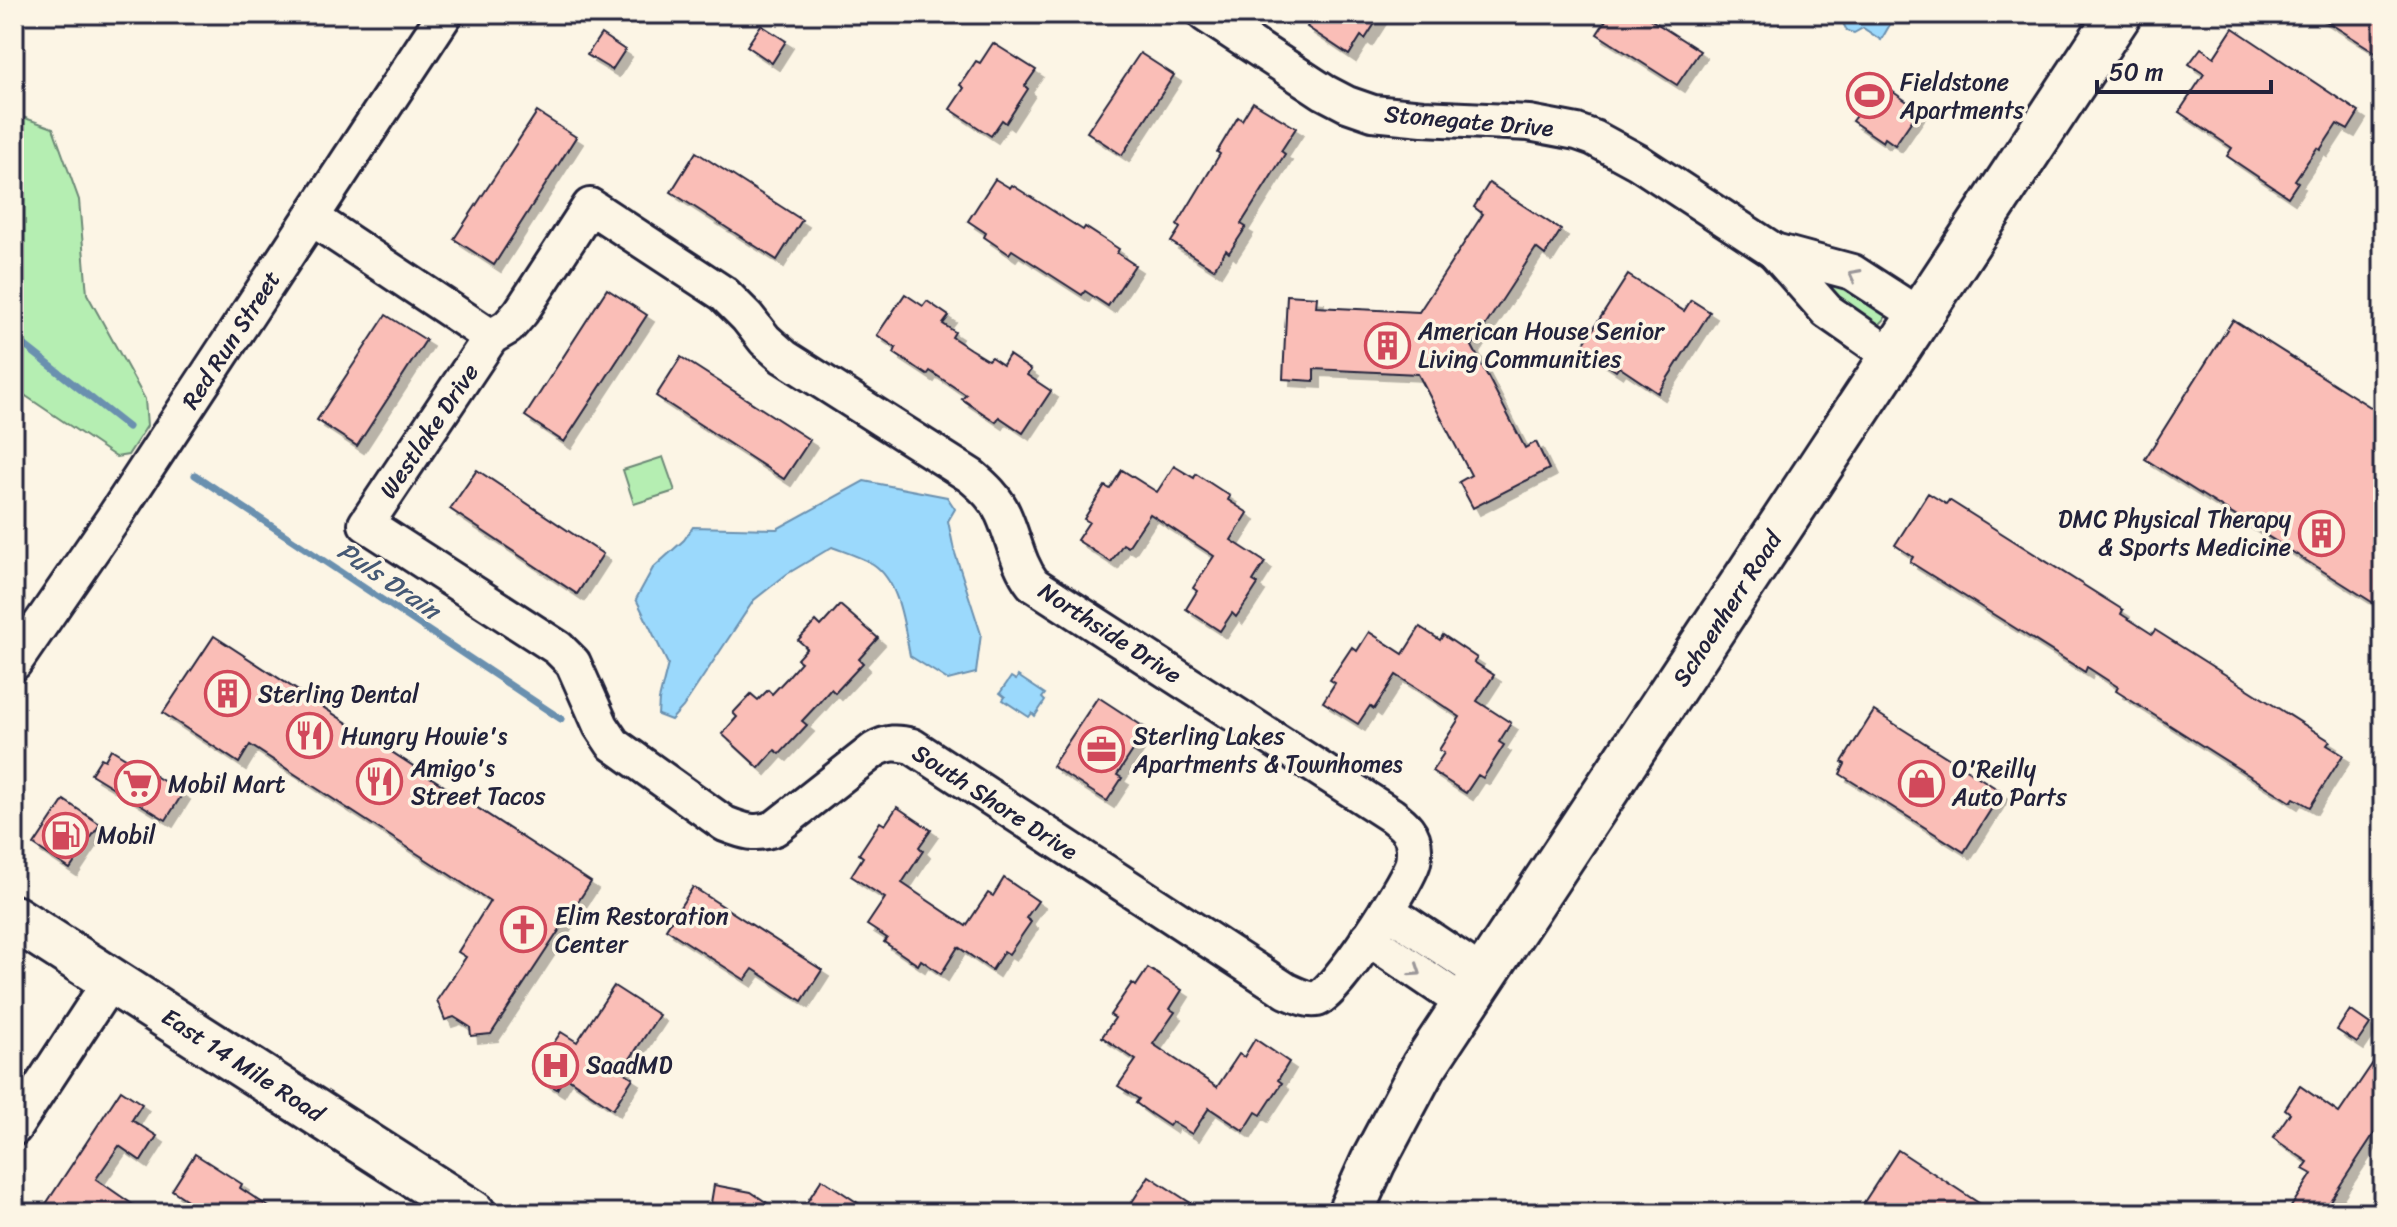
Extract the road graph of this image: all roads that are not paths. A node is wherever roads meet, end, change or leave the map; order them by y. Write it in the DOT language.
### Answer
graph roads {
  1 [pos="445,14"];
  2 [pos="1205,14"];
  3 [pos="2119,14"];
  4 [pos="590,206"];
  5 [pos="312,218"];
  6 [pos="1774,251"];
  7 [pos="1920,316"];
  8 [pos="491,337"];
  9 [pos="1893,357"];
  10 [pos="366,524"];
  11 [pos="14,663"];
  12 [pos="14,918"];
  13 [pos="1377,924"];
  14 [pos="111,980"];
  15 [pos="1474,990"];
  16 [pos="14,1128"];
  17 [pos="473,1213"];
  18 [pos="1350,1213"];
  1 -- 5 [label="street, Red Run Street"];
  2 -- 6 [label="street, Stonegate Drive"];
  3 -- 7 [label="main road, Schoenherr Road"];
  4 -- 8 [label="street, Westlake Drive"];
  4 -- 13 [label="street, Northside Drive"];
  5 -- 8 [label="street, Westlake Drive"];
  5 -- 11 [label="street, Red Run Street"];
  7 -- 6 [label="street, Stonegate Drive, one-way"];
  6 -- 9 [label="street, Stonegate Drive"];
  7 -- 9 [label="main road, Schoenherr Road"];
  8 -- 10 [label="street, Westlake Drive"];
  9 -- 15 [label="main road, Schoenherr Road"];
  10 -- 13 [label="street, South Shore Drive"];
  12 -- 14 [label="main road, East 14 Mile Road"];
  13 -- 15 [label="street"];
  14 -- 16 [label="street"];
  14 -- 17 [label="main road, East 14 Mile Road"];
  15 -- 18 [label="main road, Schoenherr Road"];
}
